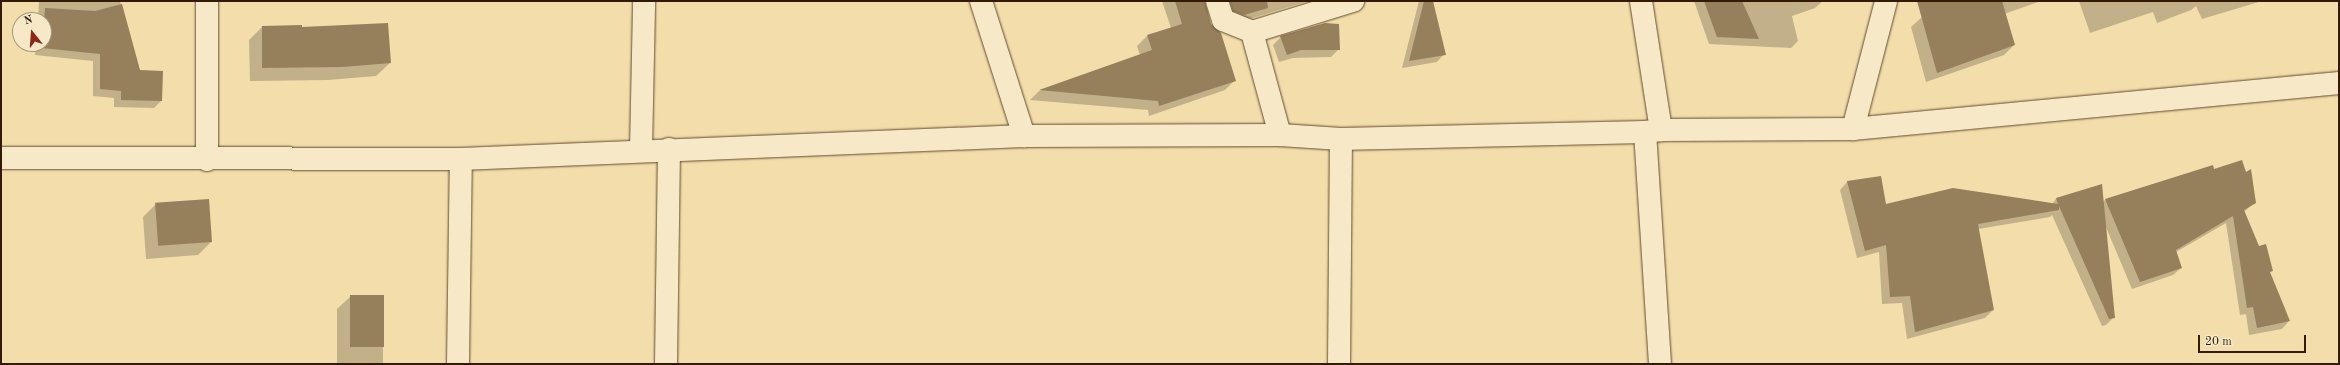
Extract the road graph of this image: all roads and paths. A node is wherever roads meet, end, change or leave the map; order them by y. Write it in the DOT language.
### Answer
graph roads {
  1 [pos="207,1"];
  2 [pos="644,1"];
  3 [pos="981,1"];
  4 [pos="1217,1"];
  5 [pos="1353,1"];
  6 [pos="1641,1"];
  7 [pos="1886,1"];
  8 [pos="1252,32"];
  9 [pos="2339,83"];
  10 [pos="1853,128"];
  11 [pos="1653,131"];
  12 [pos="1280,135"];
  13 [pos="1024,136"];
  14 [pos="1341,139"];
  15 [pos="669,149"];
  16 [pos="641,150"];
  17 [pos="1,158"];
  18 [pos="461,158"];
  19 [pos="207,160"];
  20 [pos="458,364"];
  21 [pos="666,364"];
  22 [pos="1339,364"];
  23 [pos="1660,364"];
  1 -- 19 [label="street"];
  2 -- 16 [label="street"];
  3 -- 13 [label="street"];
  4 -- 8 [label="street"];
  5 -- 8 [label="street"];
  6 -- 11 [label="street"];
  7 -- 10 [label="street"];
  8 -- 12 [label="street"];
  9 -- 10 [label="street"];
  10 -- 11 [label="street"];
  11 -- 14 [label="street"];
  11 -- 23 [label="street"];
  12 -- 13 [label="street"];
  12 -- 14 [label="street"];
  13 -- 15 [label="street"];
  14 -- 22 [label="street"];
  15 -- 16 [label="street"];
  15 -- 21 [label="street"];
  16 -- 18 [label="street"];
  17 -- 19 [label="street"];
  18 -- 19 [label="street"];
  18 -- 20 [label="street"];
}
